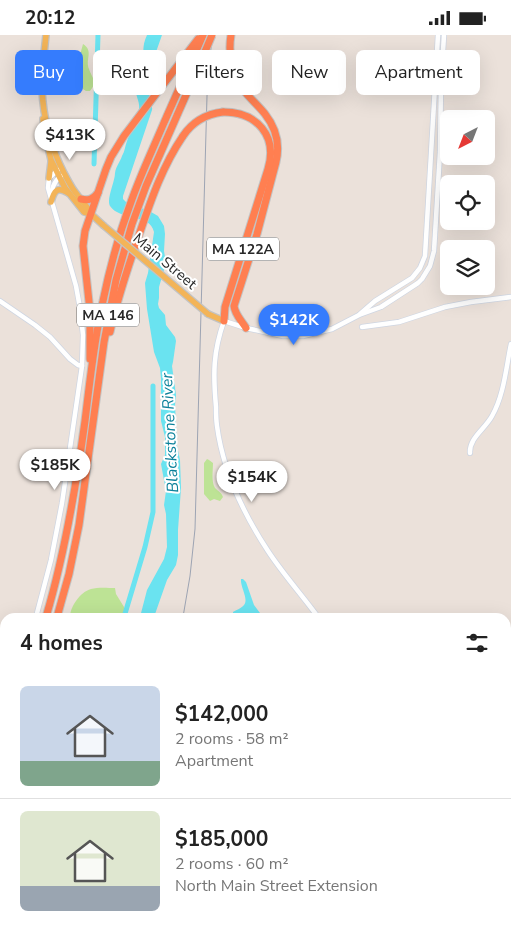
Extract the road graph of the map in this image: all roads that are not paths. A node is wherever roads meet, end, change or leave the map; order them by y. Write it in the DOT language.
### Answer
graph roads {
  1 [pos="46,35"];
  2 [pos="202,35"];
  3 [pos="212,35"];
  4 [pos="231,35"];
  5 [pos="438,35"];
  6 [pos="444,35"];
  7 [pos="44,107"];
  8 [pos="52,160"];
  9 [pos="60,172"];
  10 [pos="49,178"];
  11 [pos="98,193"];
  12 [pos="70,194"];
  13 [pos="81,199"];
  14 [pos="51,201"];
  15 [pos="92,215"];
  16 [pos="511,297"];
  17 [pos="0,301"];
  18 [pos="234,306"];
  19 [pos="359,315"];
  20 [pos="224,321"];
  21 [pos="362,327"];
  22 [pos="246,328"];
  23 [pos="511,344"];
  24 [pos="82,366"];
  25 [pos="88,387"];
  26 [pos="96,408"];
  27 [pos="470,453"];
  28 [pos="37,613"];
  29 [pos="47,613"];
  30 [pos="58,613"];
  31 [pos="315,613"];
  1 -- 7 [label="main road, Main Street"];
  2 -- 11 [label="highway"];
  2 -- 25 [label="highway, MA 146"];
  3 -- 26 [label="highway, MA 146, bridge"];
  4 -- 18 [label="highway"];
  5 -- 19 [label="street"];
  6 -- 19 [label="street"];
  7 -- 8 [label="main road, Main Street"];
  7 -- 9 [label="main road, Main Street"];
  8 -- 9 [label="main road, Main Street"];
  8 -- 10 [label="main road"];
  9 -- 10 [label="street"];
  9 -- 12 [label="main road, Main Street"];
  9 -- 13 [label="main road, Main Street"];
  9 -- 14 [label="street"];
  10 -- 14 [label="street"];
  11 -- 13 [label="highway"];
  11 -- 15 [label="highway"];
  12 -- 14 [label="main road"];
  12 -- 15 [label="main road, Main Street"];
  13 -- 15 [label="main road, Main Street"];
  14 -- 24 [label="street"];
  15 -- 20 [label="main road, Main Street, bridge"];
  15 -- 25 [label="highway"];
  16 -- 21 [label="street"];
  17 -- 24 [label="street"];
  18 -- 20 [label="highway"];
  18 -- 22 [label="highway"];
  19 -- 22 [label="street"];
  20 -- 22 [label="street"];
  20 -- 26 [label="highway, MA 122A, bridge"];
  20 -- 31 [label="street"];
  23 -- 27 [label="street"];
  24 -- 28 [label="street"];
  25 -- 29 [label="highway"];
  26 -- 30 [label="highway, MA 122A"];
}
